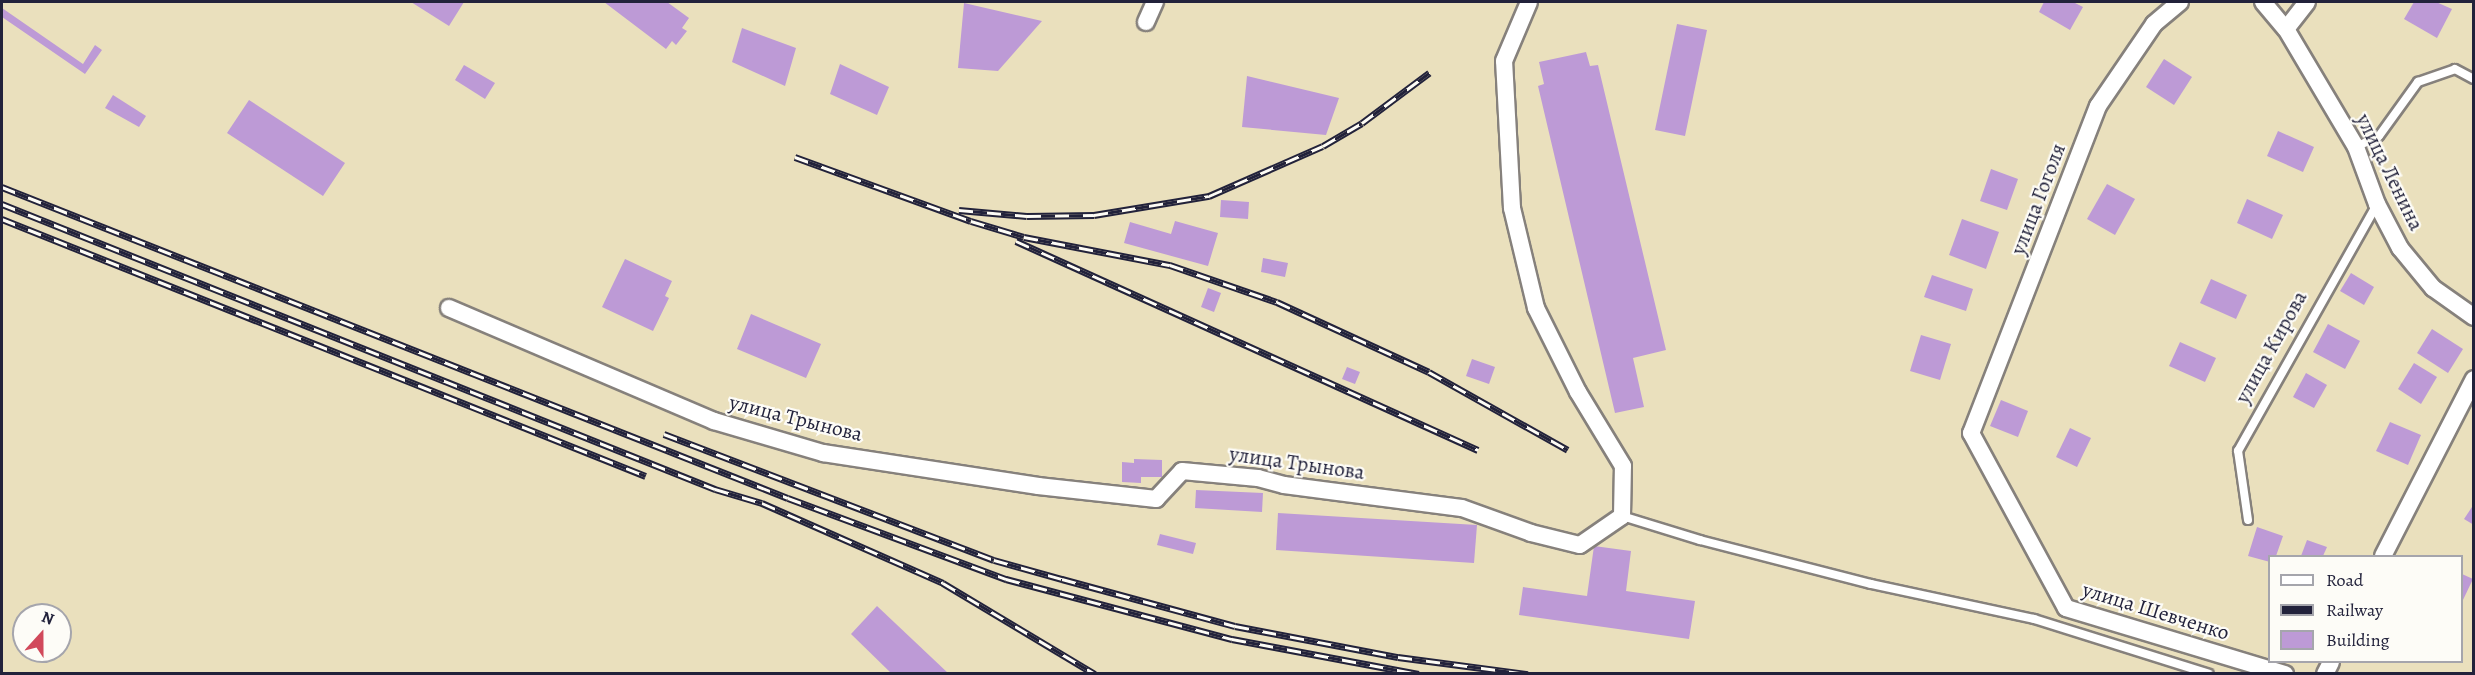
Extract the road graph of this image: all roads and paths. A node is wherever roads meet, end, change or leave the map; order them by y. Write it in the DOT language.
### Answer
graph roads {
  1 [pos="1155,2"];
  2 [pos="1529,2"];
  3 [pos="2180,2"];
  4 [pos="2263,2"];
  5 [pos="2307,2"];
  6 [pos="1146,22"];
  7 [pos="2286,29"];
  8 [pos="2474,79"];
  9 [pos="2356,147"];
  10 [pos="2377,204"];
  11 [pos="449,308"];
  12 [pos="2474,317"];
  13 [pos="2474,379"];
  14 [pos="1971,433"];
  15 [pos="1622,516"];
  16 [pos="2248,520"];
  17 [pos="2384,555"];
  18 [pos="2209,674"];
  19 [pos="2284,674"];
  1 -- 6 [label="street"];
  2 -- 15 [label="street"];
  3 -- 14 [label="street, улица Гоголя"];
  4 -- 7 [label="street, улица Ленина"];
  5 -- 7 [label="street"];
  7 -- 9 [label="street, улица Ленина"];
  8 -- 9 [label="lane"];
  9 -- 10 [label="street, улица Ленина"];
  10 -- 12 [label="street, улица Ленина"];
  10 -- 16 [label="lane, улица Кирова"];
  11 -- 15 [label="street, улица Трынова"];
  13 -- 17 [label="street"];
  14 -- 19 [label="street, улица Шевченко"];
  15 -- 18 [label="lane"];
}
